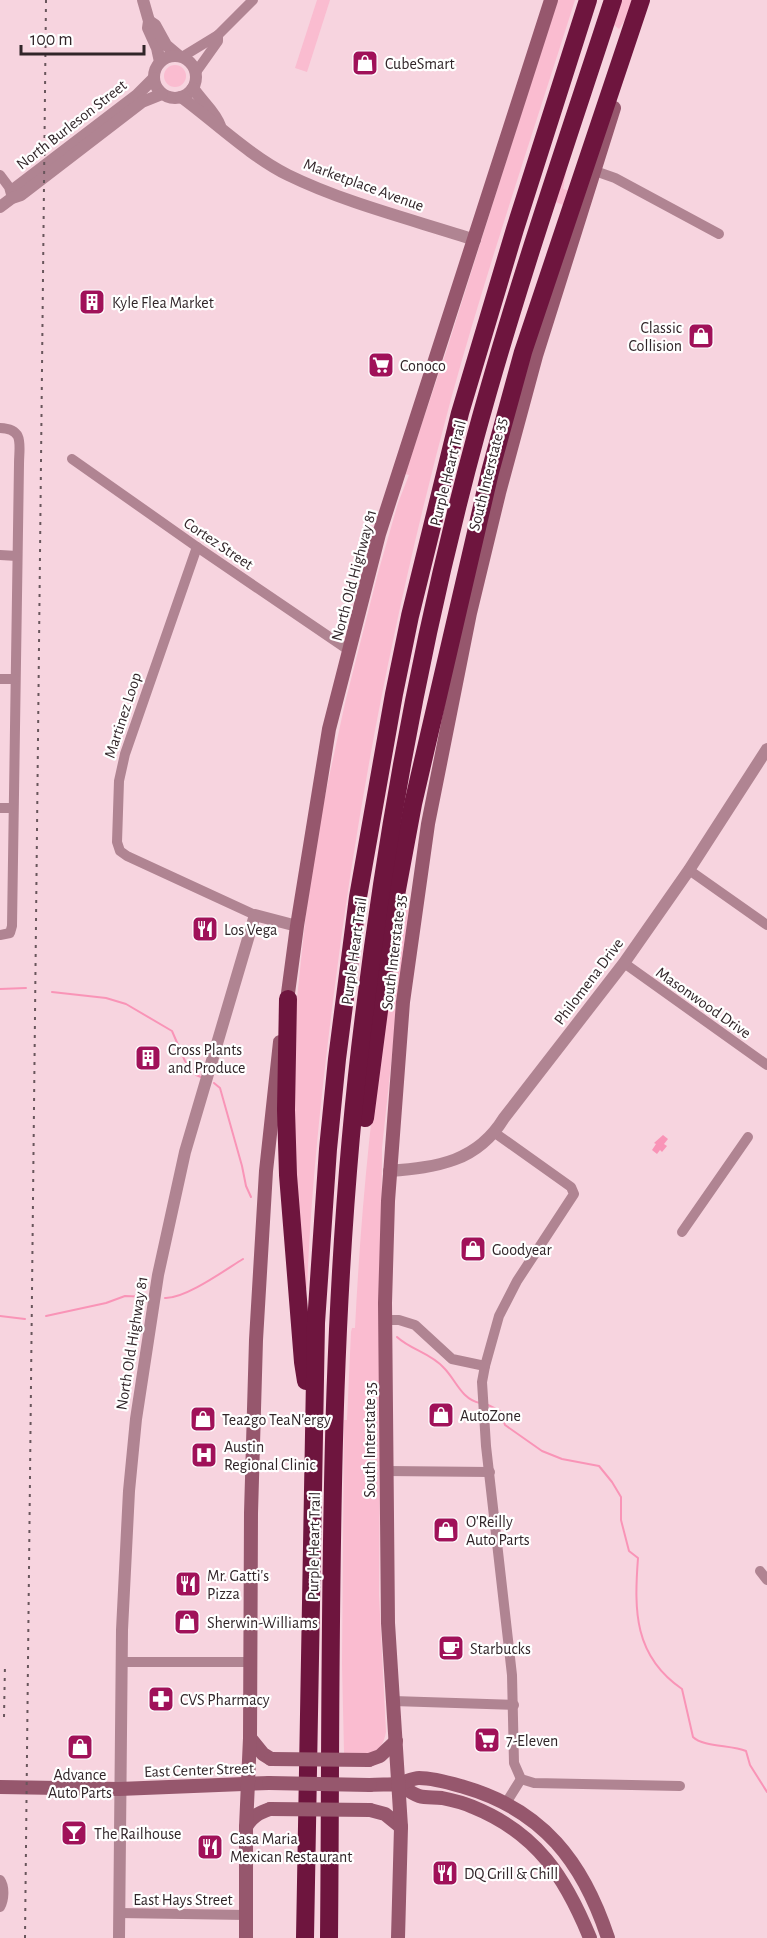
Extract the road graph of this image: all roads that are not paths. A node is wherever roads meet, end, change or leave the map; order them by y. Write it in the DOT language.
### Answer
graph roads {
  1 [pos="143,0"];
  2 [pos="253,0"];
  3 [pos="551,0"];
  4 [pos="588,0"];
  5 [pos="613,0"];
  6 [pos="641,0"];
  7 [pos="646,0"];
  8 [pos="149,21"];
  9 [pos="218,35"];
  10 [pos="181,57"];
  11 [pos="160,62"];
  12 [pos="196,72"];
  13 [pos="154,78"];
  14 [pos="193,88"];
  15 [pos="162,94"];
  16 [pos="181,97"];
  17 [pos="220,126"];
  18 [pos="595,171"];
  19 [pos="0,175"];
  20 [pos="0,187"];
  21 [pos="12,198"];
  22 [pos="0,207"];
  23 [pos="719,234"];
  24 [pos="475,240"];
  25 [pos="0,428"];
  26 [pos="72,459"];
  27 [pos="197,547"];
  28 [pos="0,555"];
  29 [pos="17,556"];
  30 [pos="350,651"];
  31 [pos="0,679"];
  32 [pos="15,679"];
  33 [pos="767,749"];
  34 [pos="0,808"];
  35 [pos="13,808"];
  36 [pos="689,870"];
  37 [pos="255,915"];
  38 [pos="767,925"];
  39 [pos="297,926"];
  40 [pos="5,934"];
  41 [pos="624,963"];
  42 [pos="288,999"];
  43 [pos="767,1065"];
  44 [pos="495,1133"];
  45 [pos="748,1137"];
  46 [pos="348,1171"];
  47 [pos="389,1171"];
  48 [pos="682,1232"];
  49 [pos="385,1320"];
  50 [pos="485,1366"];
  51 [pos="314,1425"];
  52 [pos="386,1471"];
  53 [pos="490,1472"];
  54 [pos="122,1662"];
  55 [pos="249,1662"];
  56 [pos="393,1701"];
  57 [pos="514,1705"];
  58 [pos="250,1738"];
  59 [pos="396,1741"];
  60 [pos="522,1779"];
  61 [pos="248,1783"];
  62 [pos="399,1784"];
  63 [pos="680,1786"];
  64 [pos="0,1787"];
  65 [pos="119,1788"];
  66 [pos="506,1803"];
  67 [pos="246,1827"];
  68 [pos="401,1827"];
  69 [pos="0,1880"];
  70 [pos="0,1907"];
  71 [pos="119,1913"];
  72 [pos="246,1915"];
  73 [pos="119,1938"];
  74 [pos="246,1938"];
  75 [pos="305,1938"];
  76 [pos="329,1938"];
  77 [pos="398,1938"];
  78 [pos="590,1938"];
  79 [pos="608,1938"];
  1 -- 8 [label="street"];
  2 -- 9 [label="street"];
  3 -- 24 [label="main road"];
  4 -- 51 [label="highway, Purple Heart Trail"];
  5 -- 46 [label="highway, Purple Heart Trail"];
  6 -- 46 [label="highway"];
  7 -- 18 [label="main road, South Interstate 35"];
  8 -- 10 [label="street"];
  8 -- 11 [label="street"];
  9 -- 10 [label="street"];
  9 -- 12 [label="street"];
  10 -- 11 [label="street"];
  10 -- 12 [label="street"];
  11 -- 13 [label="street"];
  12 -- 14 [label="street"];
  13 -- 15 [label="street"];
  13 -- 21 [label="street, North Burleson Street"];
  14 -- 16 [label="street"];
  14 -- 17 [label="street, Marketplace Avenue"];
  15 -- 16 [label="street"];
  15 -- 21 [label="street, North Burleson Street"];
  16 -- 17 [label="street, Marketplace Avenue"];
  17 -- 24 [label="street, Marketplace Avenue"];
  18 -- 23 [label="street"];
  18 -- 47 [label="main road, South Interstate 35"];
  19 -- 21 [label="street"];
  20 -- 21 [label="street"];
  21 -- 22 [label="street, North Burleson Street"];
  24 -- 30 [label="main road, North Old Highway 81"];
  25 -- 29 [label="street"];
  26 -- 27 [label="street, Cortez Street"];
  27 -- 30 [label="street, Cortez Street"];
  27 -- 37 [label="street, Martinez Loop"];
  28 -- 29 [label="street"];
  29 -- 32 [label="street"];
  30 -- 39 [label="main road, North Old Highway 81"];
  31 -- 32 [label="street"];
  32 -- 35 [label="street"];
  33 -- 36 [label="street, Philomena Drive"];
  34 -- 35 [label="street"];
  35 -- 40 [label="street"];
  36 -- 38 [label="street"];
  36 -- 41 [label="street, Philomena Drive"];
  37 -- 39 [label="street, Martinez Loop"];
  37 -- 54 [label="street, North Old Highway 81"];
  39 -- 42 [label="main road"];
  41 -- 43 [label="street, Masonwood Drive"];
  41 -- 44 [label="street, Philomena Drive"];
  42 -- 51 [label="highway"];
  42 -- 55 [label="main road"];
  44 -- 47 [label="street, Philomena Drive"];
  44 -- 50 [label="street"];
  45 -- 48 [label="street"];
  46 -- 76 [label="highway, Purple Heart Trail"];
  47 -- 49 [label="main road, South Interstate 35"];
  49 -- 50 [label="street"];
  49 -- 52 [label="main road, South Interstate 35"];
  50 -- 53 [label="street"];
  51 -- 75 [label="highway, Purple Heart Trail"];
  52 -- 53 [label="street"];
  52 -- 56 [label="main road, South Interstate 35"];
  53 -- 57 [label="street"];
  54 -- 55 [label="street"];
  54 -- 65 [label="street, North Old Highway 81"];
  55 -- 58 [label="main road"];
  56 -- 57 [label="street"];
  56 -- 59 [label="main road, South Interstate 35"];
  57 -- 60 [label="street"];
  58 -- 59 [label="main road, bridge"];
  58 -- 61 [label="main road"];
  59 -- 62 [label="main road, South Interstate 35"];
  60 -- 63 [label="street"];
  60 -- 66 [label="street"];
  61 -- 62 [label="main road, East Center Street, bridge"];
  61 -- 65 [label="main road, East Center Street"];
  61 -- 67 [label="main road"];
  62 -- 66 [label="main road, East Center Street"];
  62 -- 68 [label="main road, South Interstate 35"];
  62 -- 78 [label="main road"];
  64 -- 65 [label="main road, East Center Street"];
  65 -- 71 [label="street, North Old Highway 81"];
  66 -- 79 [label="main road, East Center Street"];
  67 -- 68 [label="main road, bridge"];
  67 -- 72 [label="main road"];
  68 -- 77 [label="main road, South Interstate 35"];
  69 -- 70 [label="street"];
  71 -- 72 [label="street, East Hays Street"];
  71 -- 73 [label="street, North Old Highway 81"];
  72 -- 74 [label="main road"];
}
